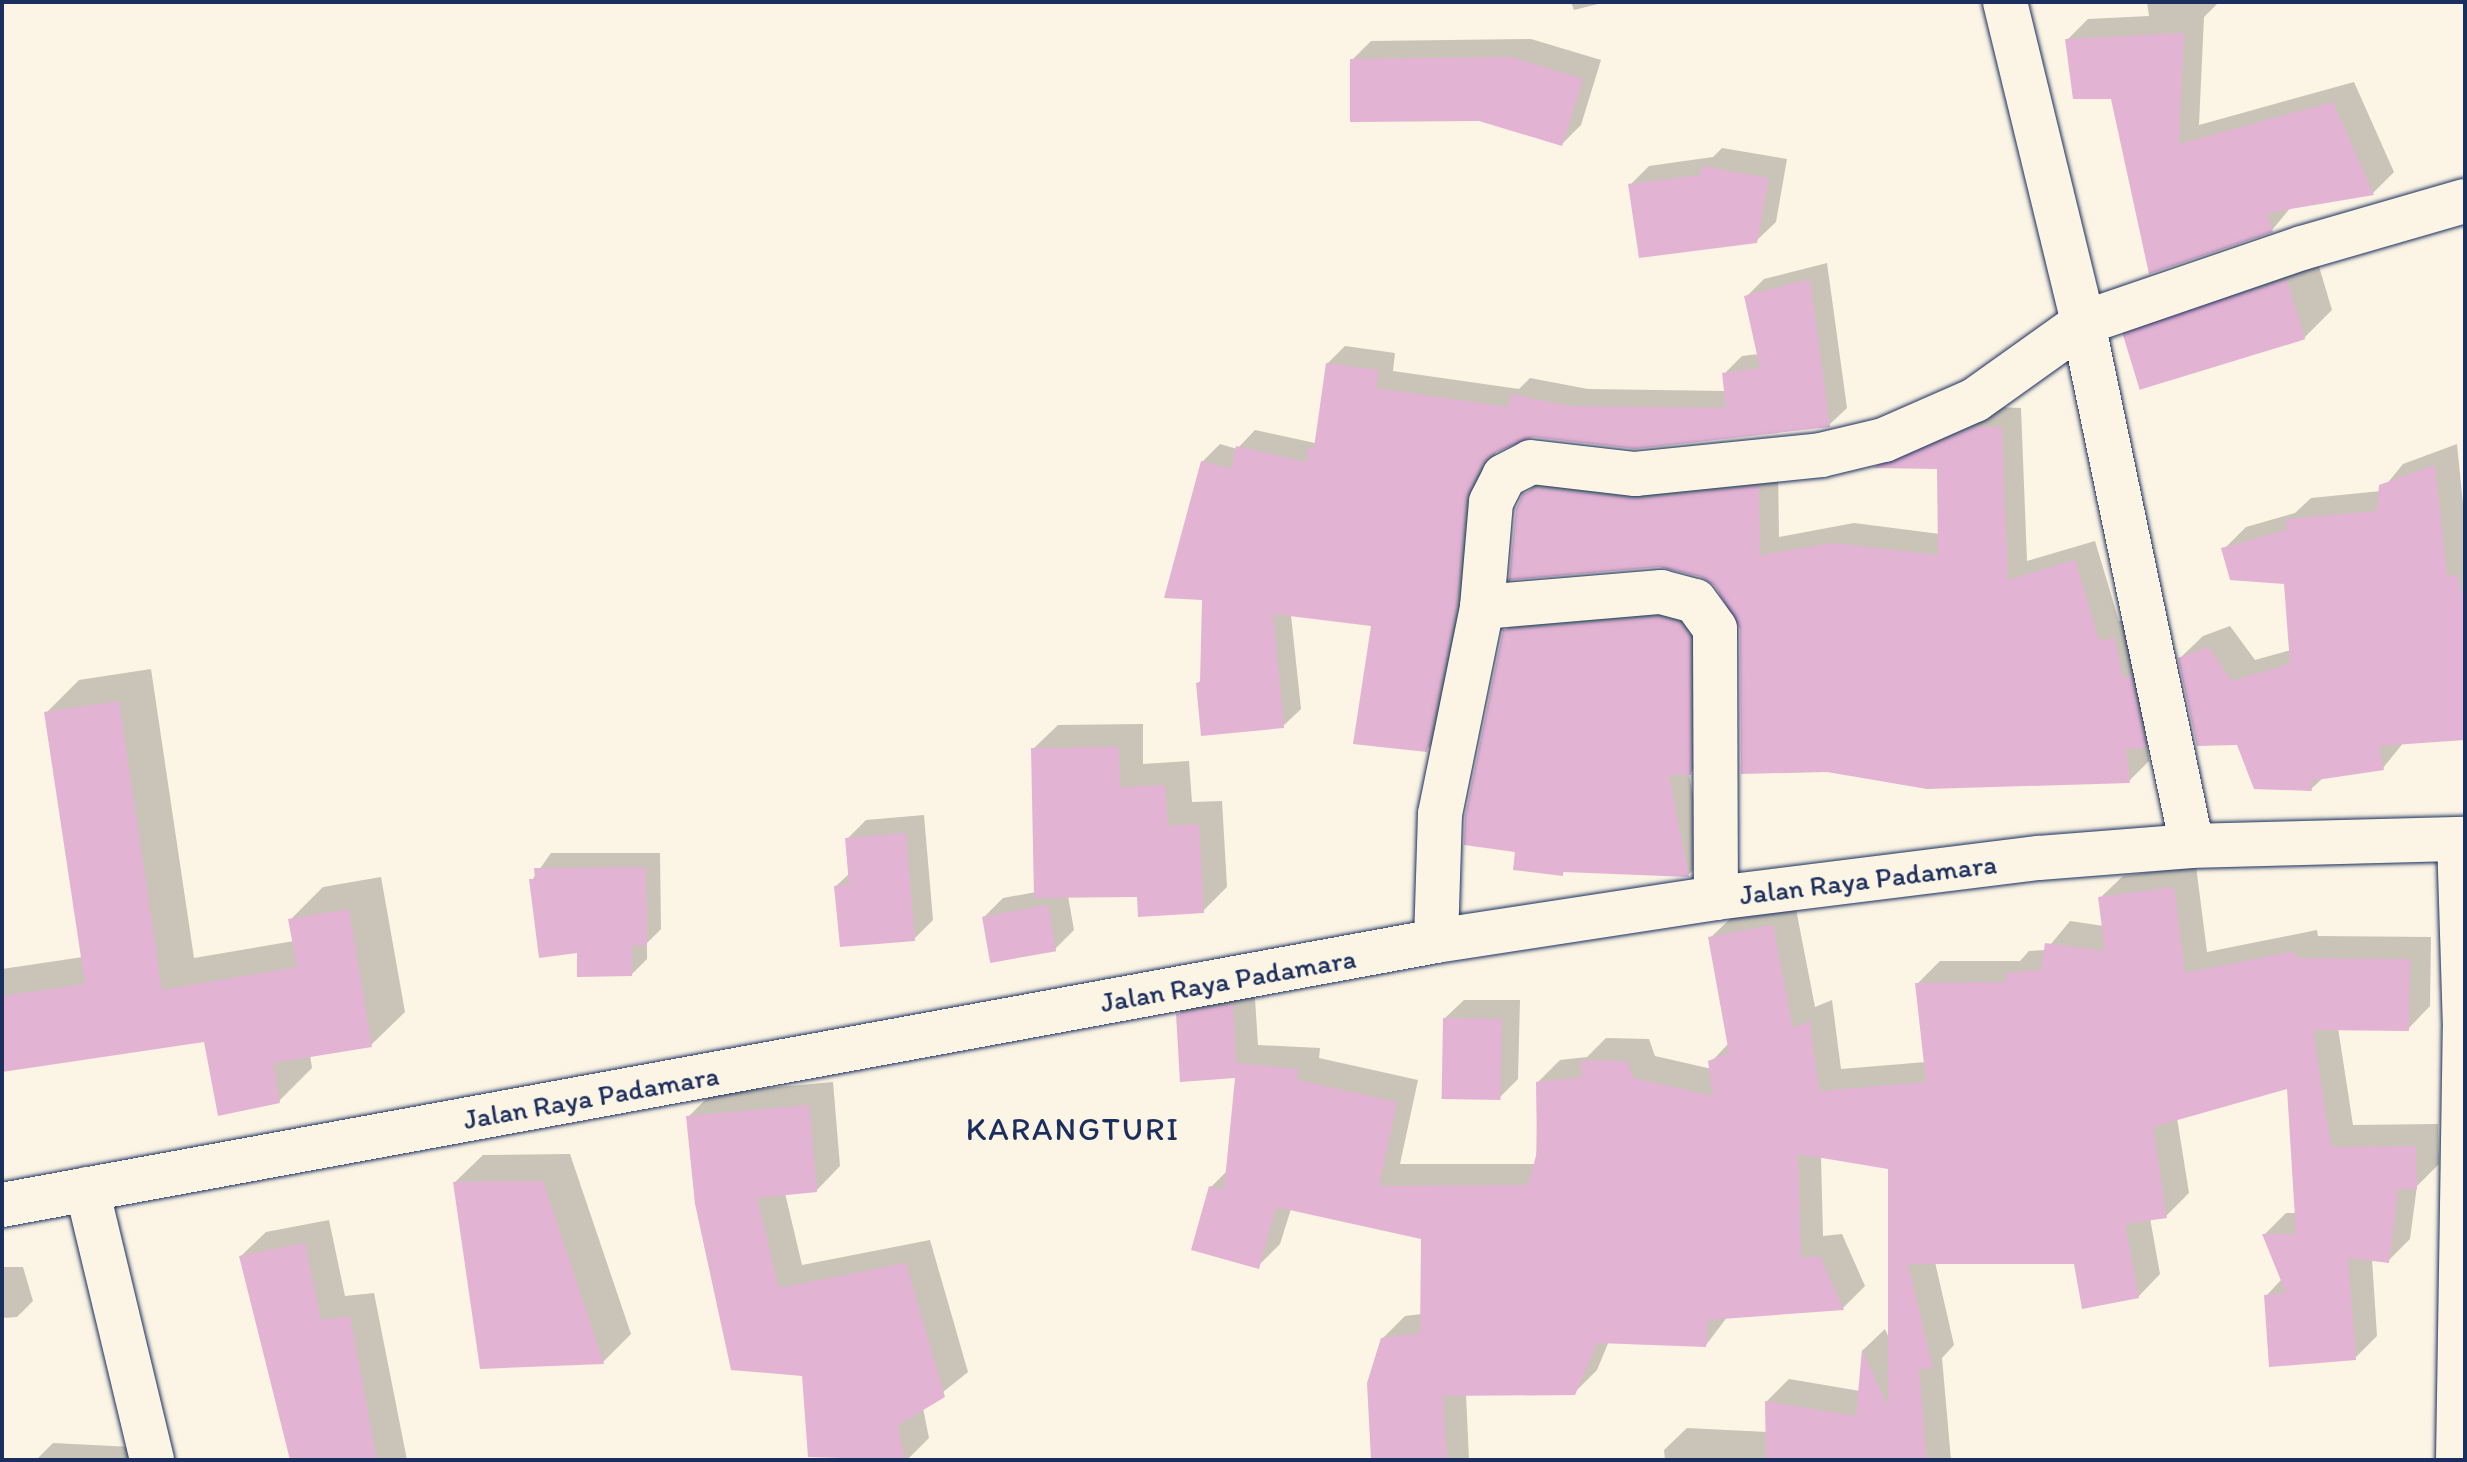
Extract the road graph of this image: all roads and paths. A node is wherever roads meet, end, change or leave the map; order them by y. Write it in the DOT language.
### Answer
graph roads {
  1 [pos="2005,2"];
  2 [pos="2465,201"];
  3 [pos="2083,323"];
  4 [pos="1482,607"];
  5 [pos="2462,839"];
  6 [pos="2192,846"];
  7 [pos="1716,898"];
  8 [pos="1436,941"];
  9 [pos="87,1189"];
  10 [pos="2,1205"];
  11 [pos="152,1460"];
  12 [pos="2458,1460"];
  1 -- 3 [label="street"];
  2 -- 3 [label="street"];
  3 -- 4 [label="street"];
  3 -- 6 [label="street"];
  4 -- 7 [label="street"];
  4 -- 8 [label="street"];
  5 -- 6 [label="street, Jalan Raya Padamara"];
  5 -- 12 [label="street"];
  6 -- 7 [label="street, Jalan Raya Padamara"];
  7 -- 8 [label="street, Jalan Raya Padamara"];
  8 -- 9 [label="street, Jalan Raya Padamara"];
  9 -- 10 [label="street, Jalan Raya Padamara"];
  9 -- 11 [label="street"];
}
